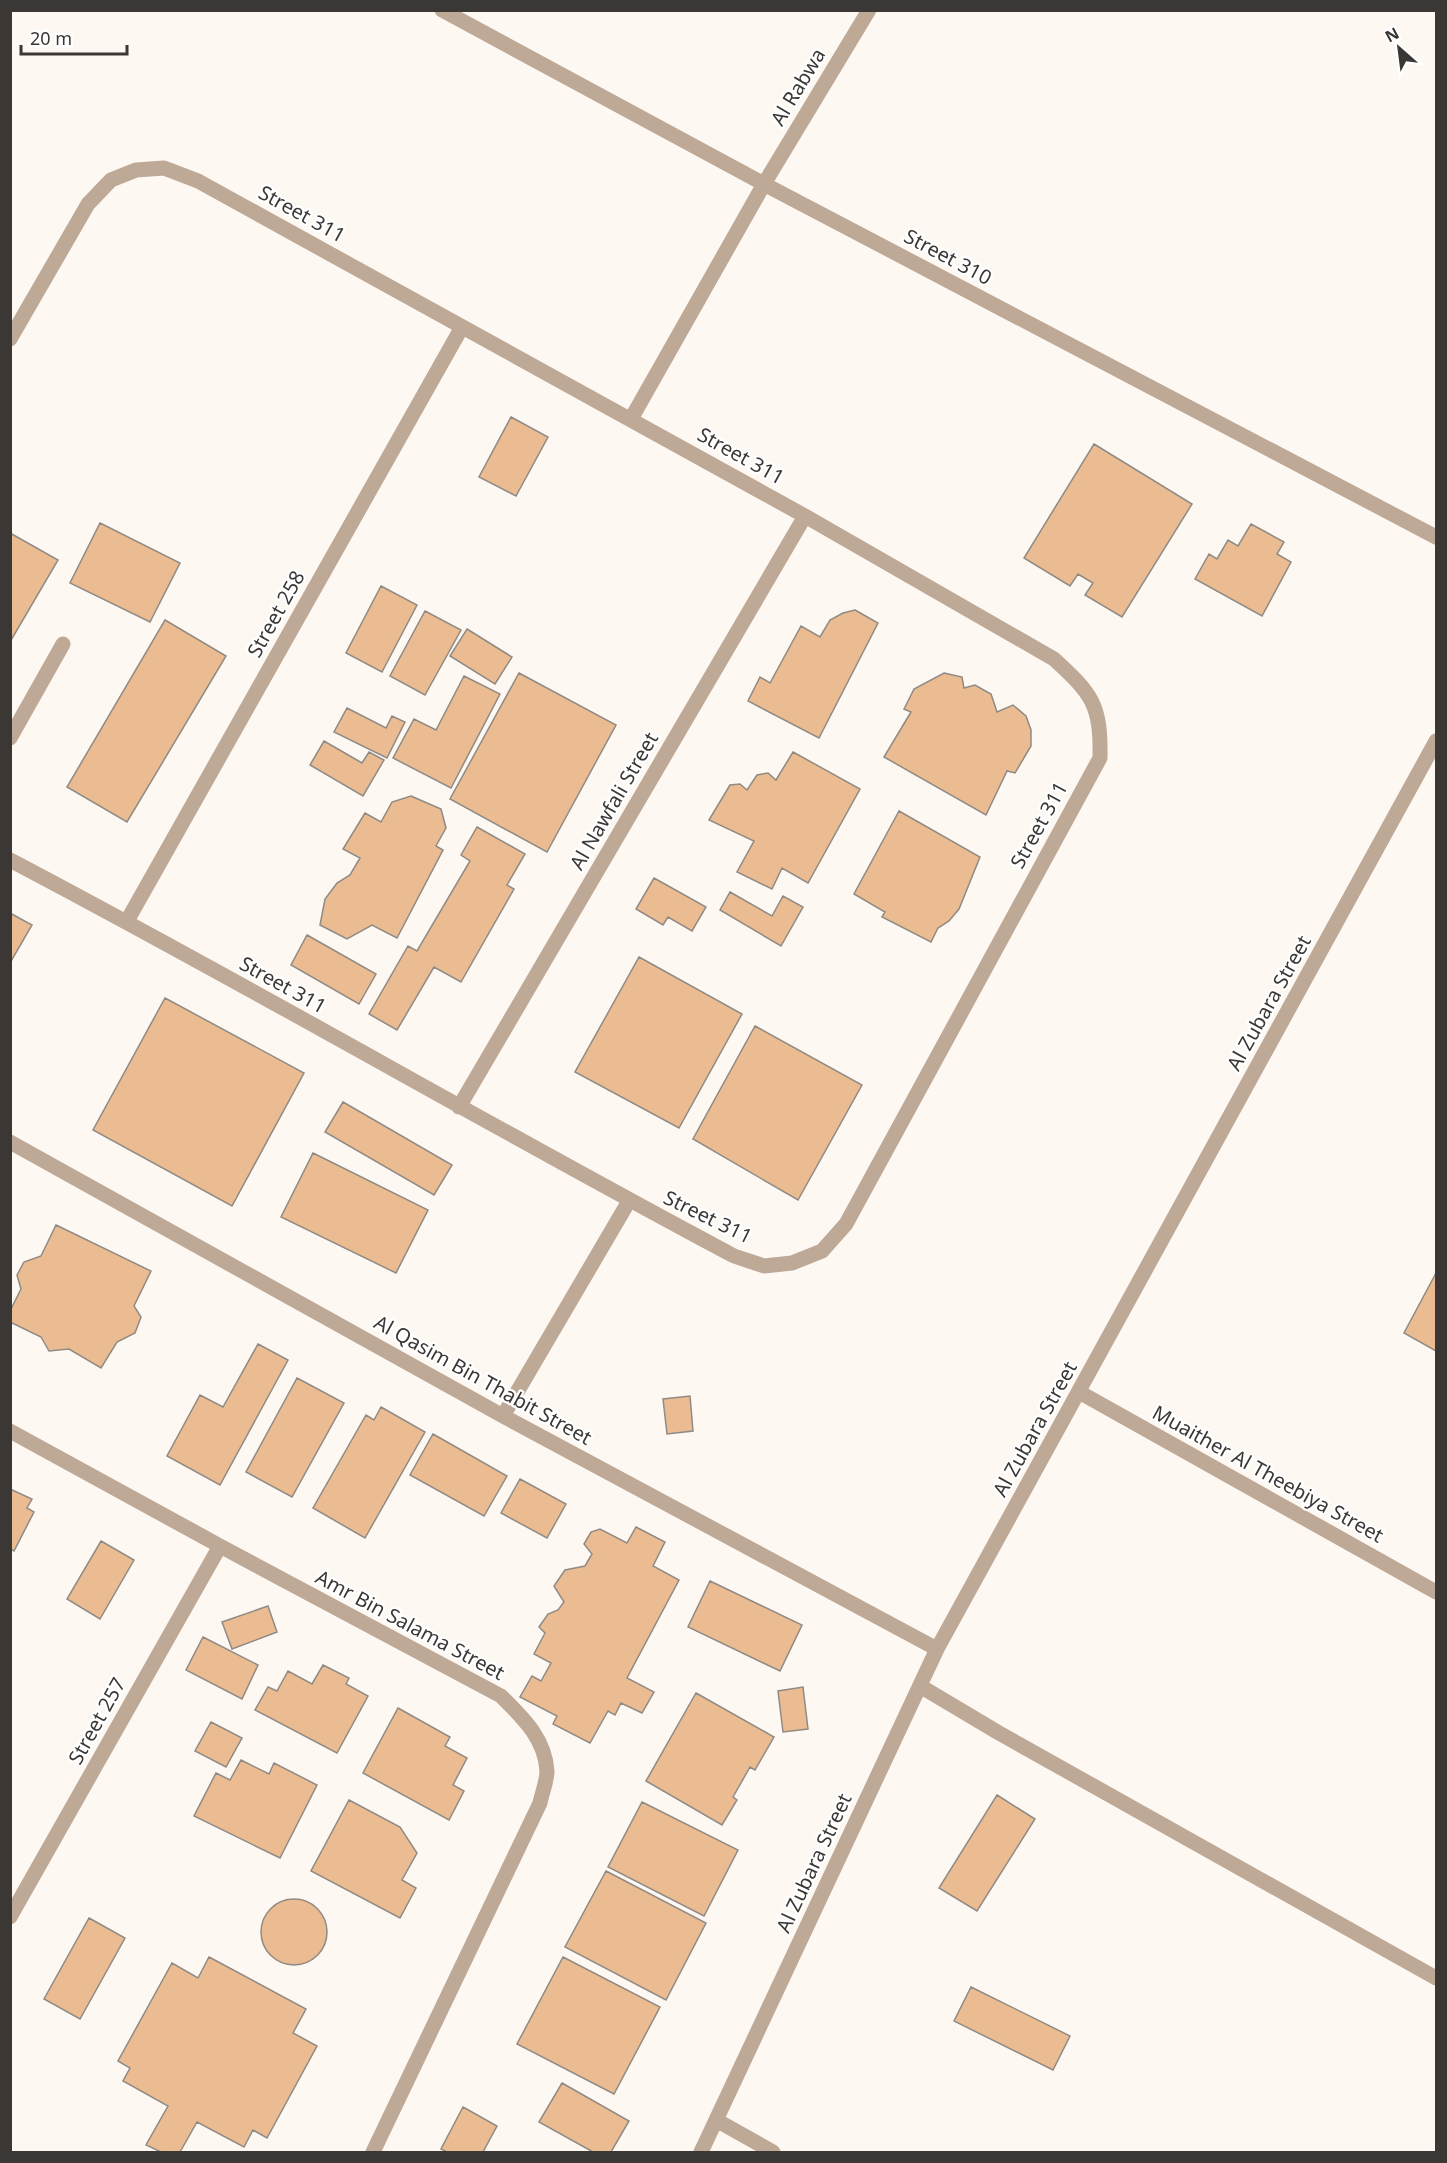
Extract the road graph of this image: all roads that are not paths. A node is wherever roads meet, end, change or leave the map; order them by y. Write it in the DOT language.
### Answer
graph roads {
  1 [pos="442,10"];
  2 [pos="869,10"];
  3 [pos="764,184"];
  4 [pos="462,327"];
  5 [pos="10,339"];
  6 [pos="631,419"];
  7 [pos="805,516"];
  8 [pos="1437,537"];
  9 [pos="63,644"];
  10 [pos="10,738"];
  11 [pos="1437,741"];
  12 [pos="10,860"];
  13 [pos="126,921"];
  14 [pos="459,1107"];
  15 [pos="10,1142"];
  16 [pos="629,1201"];
  17 [pos="1079,1392"];
  18 [pos="503,1416"];
  19 [pos="10,1431"];
  20 [pos="220,1546"];
  21 [pos="1437,1592"];
  22 [pos="937,1650"];
  23 [pos="920,1686"];
  24 [pos="10,1917"];
  25 [pos="1437,1978"];
  26 [pos="716,2120"];
  27 [pos="373,2152"];
  28 [pos="701,2152"];
  29 [pos="773,2152"];
  1 -- 3 [label="street, Street 310"];
  2 -- 3 [label="street, Al Rabwa"];
  3 -- 6 [label="street"];
  3 -- 8 [label="street, Street 310"];
  4 -- 5 [label="street, Street 311"];
  4 -- 6 [label="street, Street 311"];
  4 -- 13 [label="street, Street 258"];
  6 -- 7 [label="street, Street 311"];
  7 -- 14 [label="street, Al Nawfali Street"];
  7 -- 16 [label="street, Street 311"];
  9 -- 10 [label="street"];
  11 -- 17 [label="street, Al Zubara Street"];
  12 -- 13 [label="street, Street 311"];
  13 -- 14 [label="street, Street 311"];
  14 -- 16 [label="street, Street 311"];
  15 -- 18 [label="street, Al Qasim Bin Thabit Street"];
  16 -- 18 [label="street"];
  17 -- 21 [label="street, Muaither Al Theebiya Street"];
  17 -- 22 [label="street, Al Zubara Street"];
  18 -- 22 [label="street, Al Qasim Bin Thabit Street"];
  19 -- 20 [label="street, Amr Bin Salama Street"];
  20 -- 24 [label="street, Street 257"];
  20 -- 27 [label="street, Amr Bin Salama Street"];
  22 -- 23 [label="street, Al Zubara Street"];
  23 -- 25 [label="street"];
  23 -- 26 [label="street, Al Zubara Street"];
  26 -- 28 [label="street, Al Zubara Street"];
  26 -- 29 [label="street"];
}
